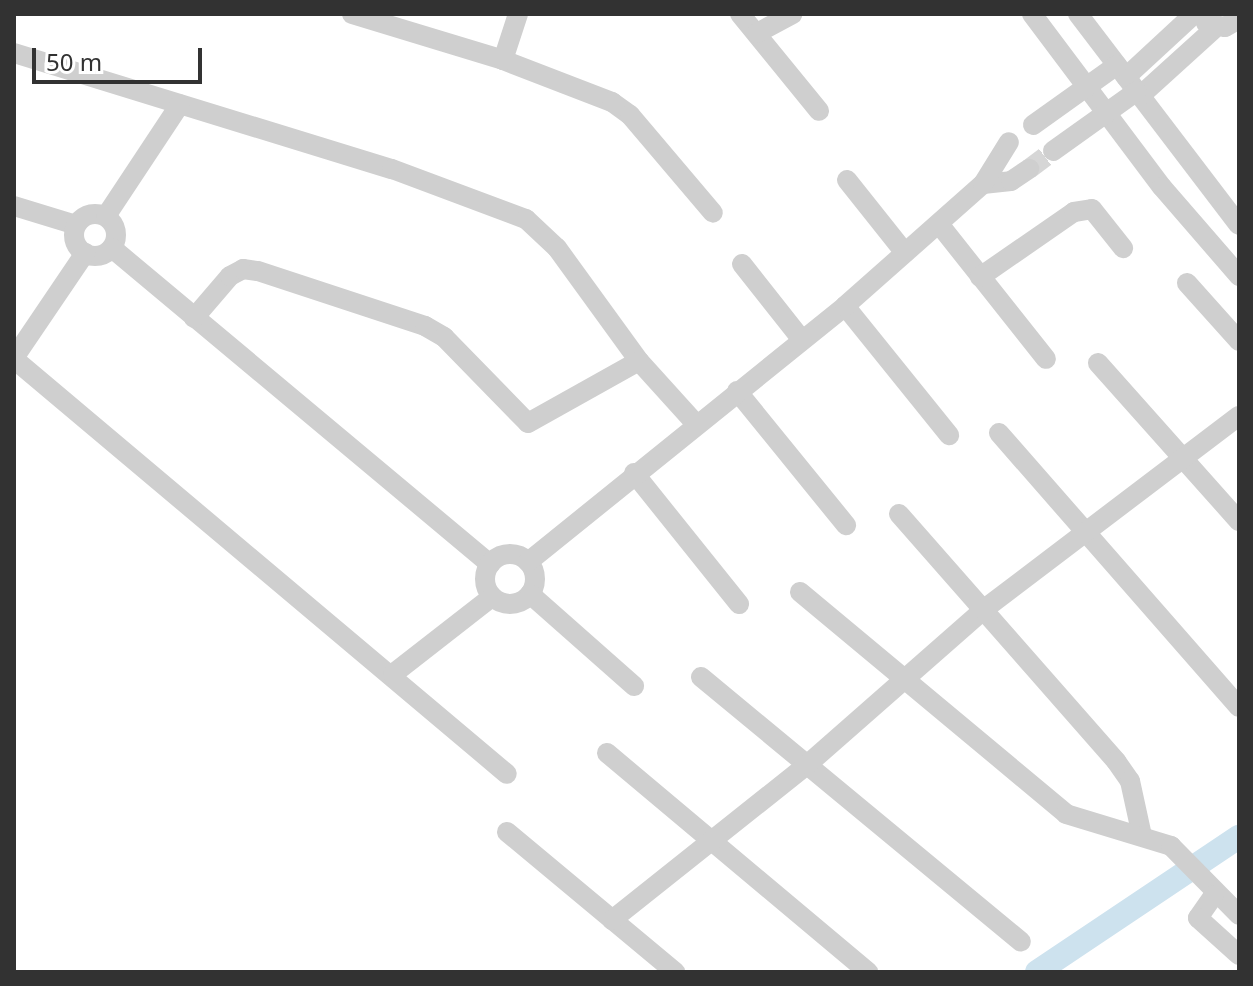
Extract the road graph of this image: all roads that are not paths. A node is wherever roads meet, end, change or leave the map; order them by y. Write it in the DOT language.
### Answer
graph roads {
  1 [pos="352,14"];
  2 [pos="518,14"];
  3 [pos="740,14"];
  4 [pos="792,14"];
  5 [pos="1032,14"];
  6 [pos="1078,14"];
  7 [pos="1196,14"];
  8 [pos="1239,19"];
  9 [pos="1216,27"];
  10 [pos="757,33"];
  11 [pos="14,53"];
  12 [pos="503,60"];
  13 [pos="1130,82"];
  14 [pos="1085,86"];
  15 [pos="180,104"];
  16 [pos="819,111"];
  17 [pos="1107,113"];
  18 [pos="1033,125"];
  19 [pos="1009,142"];
  20 [pos="1053,151"];
  21 [pos="1029,169"];
  22 [pos="847,180"];
  23 [pos="983,184"];
  24 [pos="14,206"];
  25 [pos="713,213"];
  26 [pos="106,216"];
  27 [pos="939,224"];
  28 [pos="76,225"];
  29 [pos="1239,225"];
  30 [pos="112,248"];
  31 [pos="1123,248"];
  32 [pos="85,253"];
  33 [pos="905,253"];
  34 [pos="742,264"];
  35 [pos="1239,276"];
  36 [pos="980,277"];
  37 [pos="1187,283"];
  38 [pos="845,306"];
  39 [pos="194,318"];
  40 [pos="802,340"];
  41 [pos="1239,341"];
  42 [pos="14,358"];
  43 [pos="1046,359"];
  44 [pos="639,361"];
  45 [pos="1098,363"];
  46 [pos="737,391"];
  47 [pos="1239,416"];
  48 [pos="696,424"];
  49 [pos="999,433"];
  50 [pos="949,435"];
  51 [pos="1183,458"];
  52 [pos="634,473"];
  53 [pos="899,514"];
  54 [pos="1239,521"];
  55 [pos="846,525"];
  56 [pos="1086,532"];
  57 [pos="528,562"];
  58 [pos="490,564"];
  59 [pos="800,592"];
  60 [pos="530,594"];
  61 [pos="492,597"];
  62 [pos="739,604"];
  63 [pos="983,610"];
  64 [pos="393,674"];
  65 [pos="701,677"];
  66 [pos="902,677"];
  67 [pos="634,686"];
  68 [pos="1239,707"];
  69 [pos="607,753"];
  70 [pos="808,764"];
  71 [pos="507,774"];
  72 [pos="507,832"];
  73 [pos="1142,836"];
  74 [pos="712,841"];
  75 [pos="1209,889"];
  76 [pos="1239,915"];
  77 [pos="612,920"];
  78 [pos="1021,942"];
  79 [pos="1239,955"];
  80 [pos="675,972"];
  81 [pos="868,972"];
  1 -- 12 [label="street"];
  2 -- 12 [label="street"];
  3 -- 10 [label="street"];
  4 -- 10 [label="street"];
  5 -- 14 [label="street"];
  6 -- 13 [label="street"];
  7 -- 9 [label="street"];
  7 -- 13 [label="street"];
  8 -- 9 [label="street"];
  9 -- 13 [label="street"];
  10 -- 16 [label="street"];
  11 -- 15 [label="street"];
  12 -- 25 [label="street"];
  13 -- 14 [label="street"];
  13 -- 17 [label="street"];
  13 -- 29 [label="street"];
  14 -- 17 [label="street"];
  14 -- 18 [label="street"];
  15 -- 26 [label="street"];
  15 -- 44 [label="street"];
  17 -- 20 [label="street"];
  17 -- 35 [label="street"];
  19 -- 23 [label="street"];
  21 -- 23 [label="street"];
  22 -- 33 [label="street"];
  23 -- 27 [label="street"];
  24 -- 28 [label="street"];
  26 -- 28 [label="street"];
  26 -- 30 [label="street"];
  27 -- 33 [label="street"];
  27 -- 36 [label="street"];
  28 -- 32 [label="street"];
  30 -- 32 [label="street"];
  30 -- 39 [label="street"];
  31 -- 36 [label="street"];
  32 -- 42 [label="street"];
  33 -- 38 [label="street"];
  34 -- 40 [label="street"];
  36 -- 43 [label="street"];
  37 -- 41 [label="street"];
  38 -- 40 [label="street"];
  38 -- 50 [label="street"];
  39 -- 44 [label="street"];
  39 -- 58 [label="street"];
  40 -- 46 [label="street"];
  42 -- 64 [label="street"];
  44 -- 48 [label="street"];
  45 -- 51 [label="street"];
  46 -- 48 [label="street"];
  46 -- 55 [label="street"];
  47 -- 51 [label="street"];
  48 -- 52 [label="street"];
  49 -- 56 [label="street"];
  51 -- 54 [label="street"];
  51 -- 56 [label="street"];
  52 -- 57 [label="street"];
  52 -- 62 [label="street"];
  53 -- 63 [label="street"];
  56 -- 63 [label="street"];
  56 -- 68 [label="street"];
  57 -- 58 [label="street"];
  57 -- 60 [label="street"];
  58 -- 61 [label="street"];
  59 -- 66 [label="street"];
  60 -- 61 [label="street"];
  60 -- 67 [label="street"];
  61 -- 64 [label="street"];
  63 -- 66 [label="street"];
  63 -- 73 [label="street"];
  64 -- 71 [label="street"];
  65 -- 70 [label="street"];
  66 -- 70 [label="street"];
  66 -- 73 [label="street"];
  69 -- 74 [label="street"];
  70 -- 74 [label="street"];
  70 -- 78 [label="street"];
  72 -- 77 [label="street"];
  73 -- 75 [label="street"];
  74 -- 77 [label="street"];
  74 -- 81 [label="street"];
  75 -- 76 [label="street"];
  75 -- 79 [label="street"];
  77 -- 80 [label="street"];
}
